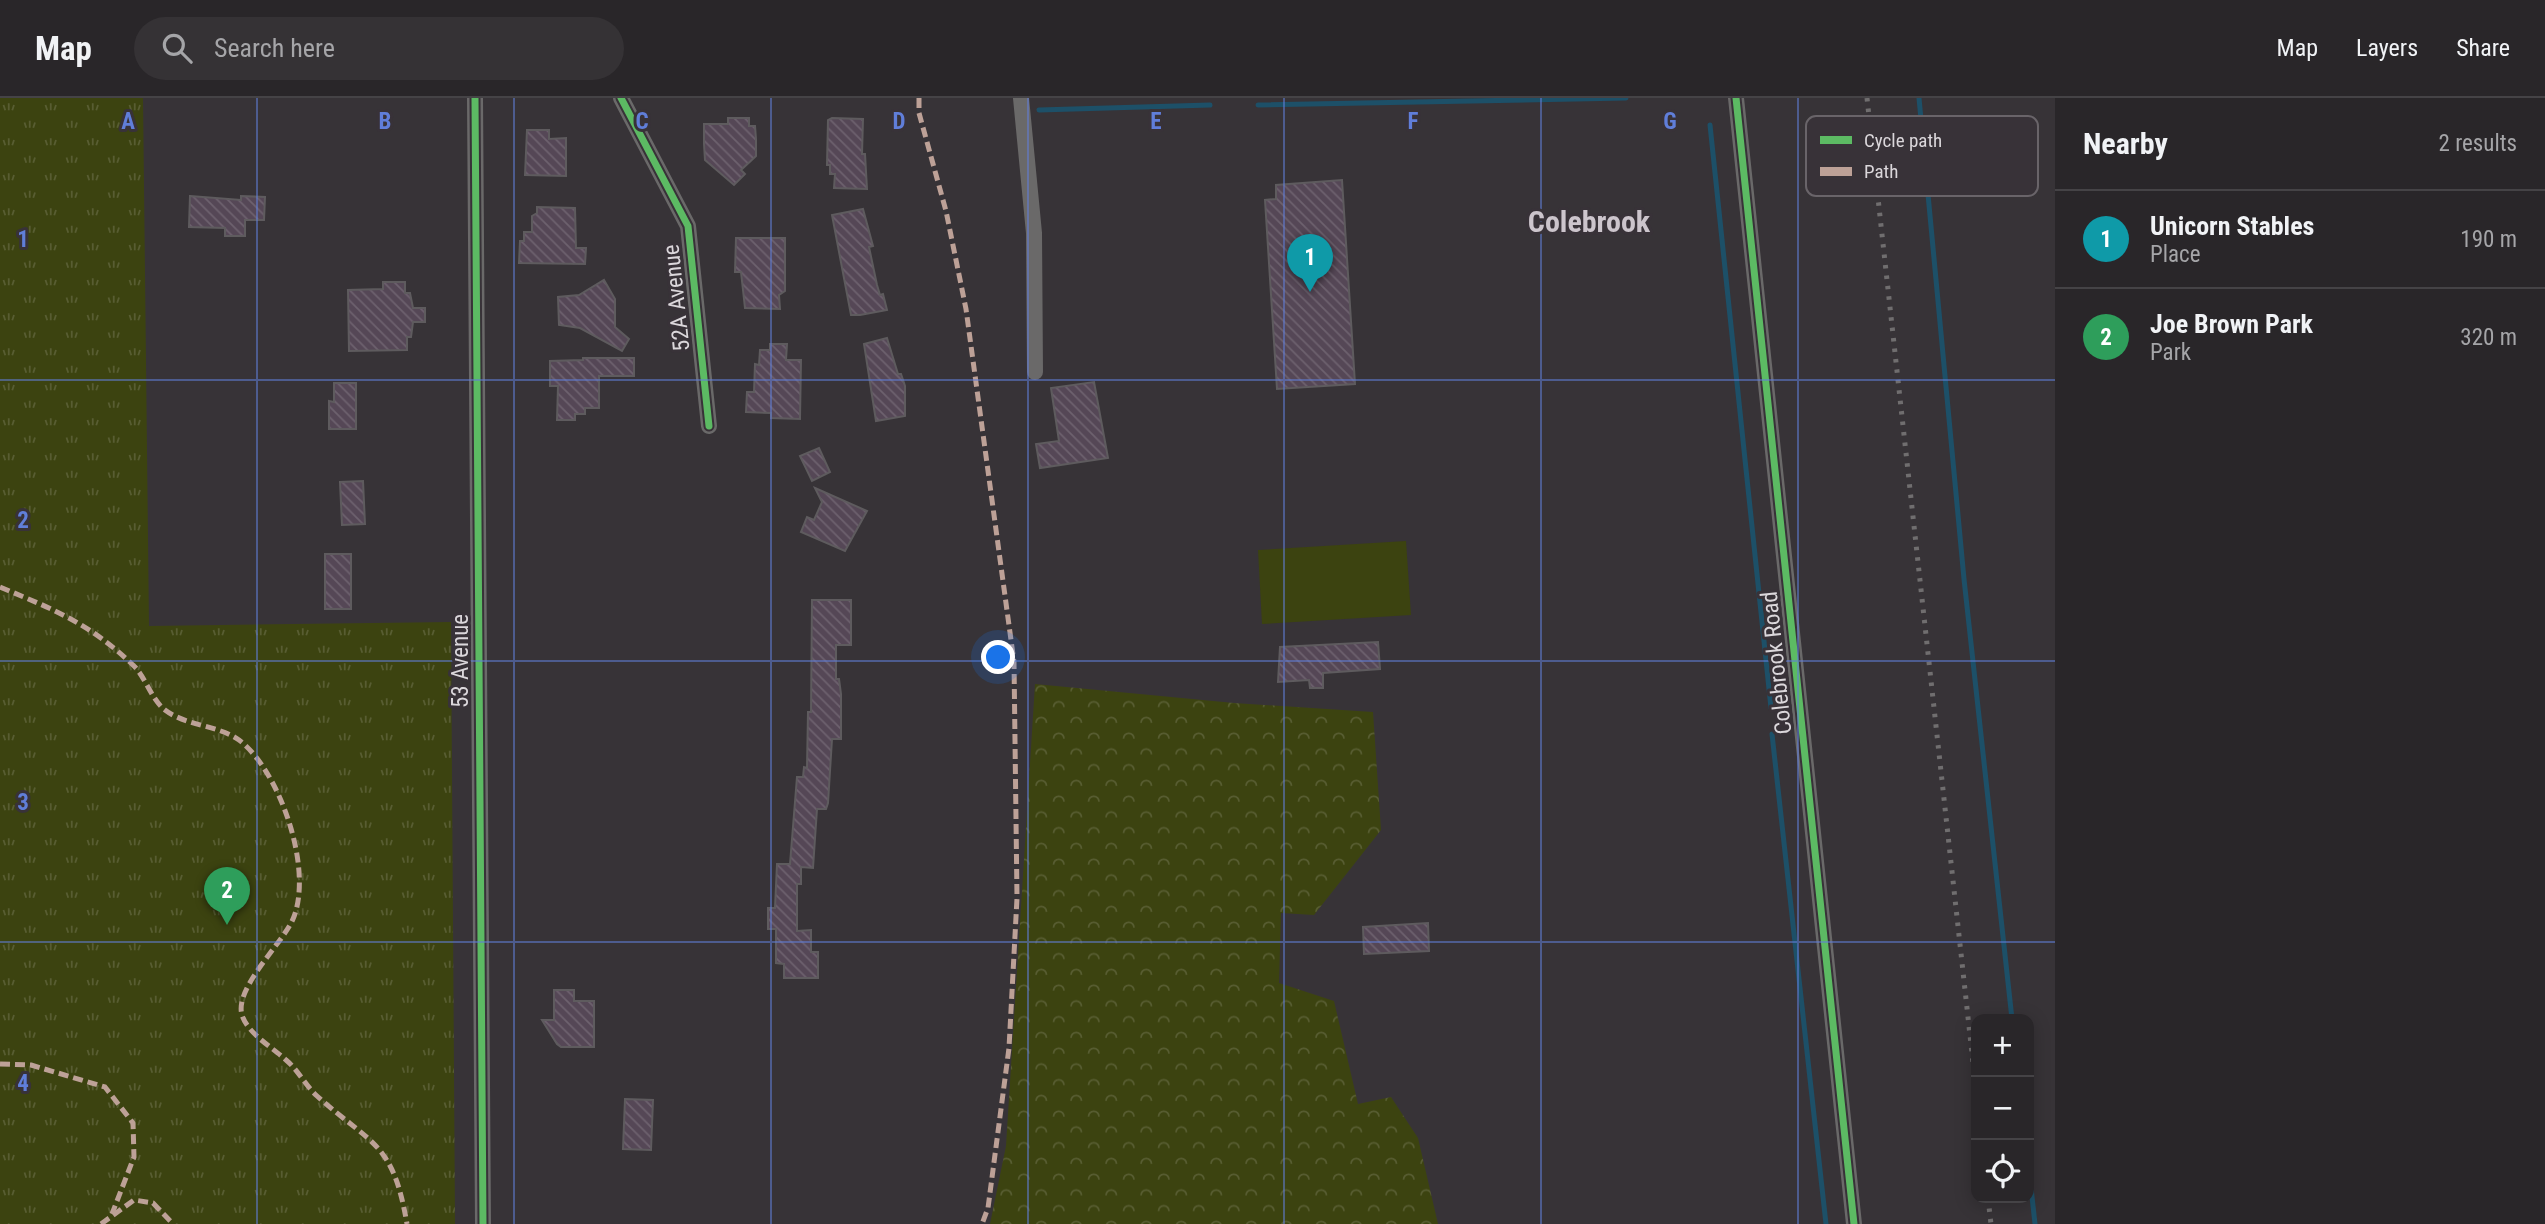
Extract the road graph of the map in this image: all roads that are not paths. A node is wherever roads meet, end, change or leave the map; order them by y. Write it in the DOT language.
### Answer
graph roads {
  1 [pos="475,98"];
  2 [pos="621,98"];
  3 [pos="1021,98"];
  4 [pos="1736,98"];
  5 [pos="1035,372"];
  6 [pos="709,426"];
  7 [pos="483,1224"];
  8 [pos="1854,1224"];
  1 -- 7 [label="street, 53 Avenue"];
  2 -- 6 [label="street, 52A Avenue"];
  3 -- 5 [label="street"];
  4 -- 8 [label="street, Colebrook Road"];
}
